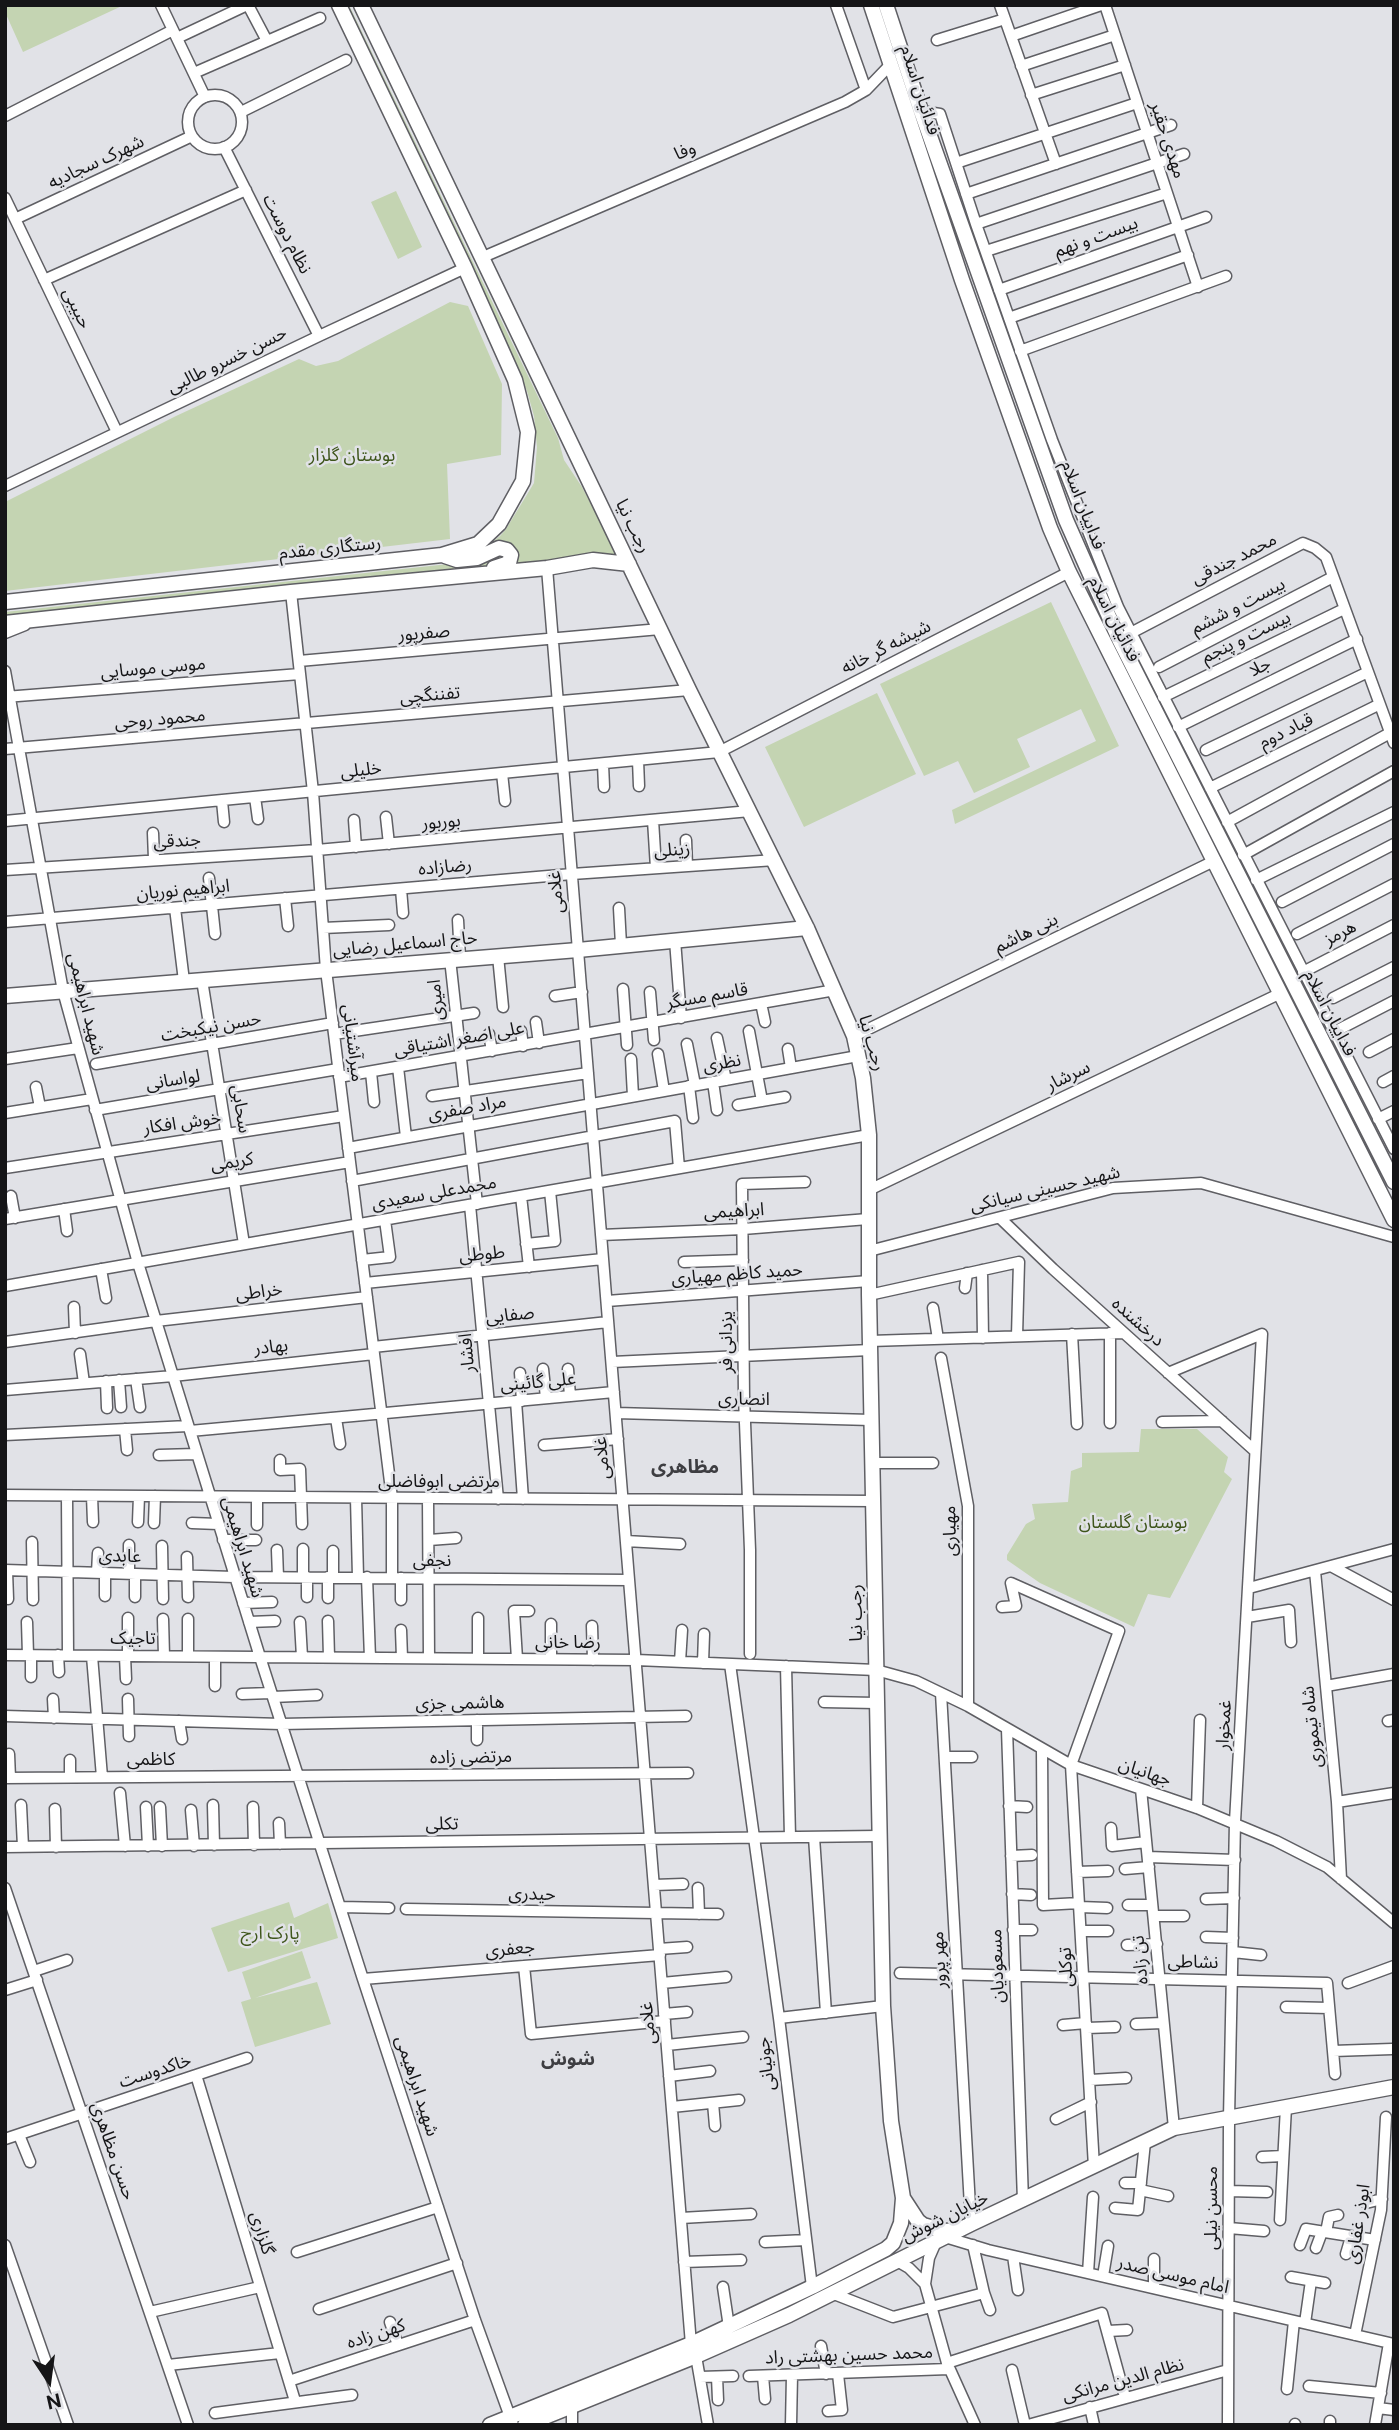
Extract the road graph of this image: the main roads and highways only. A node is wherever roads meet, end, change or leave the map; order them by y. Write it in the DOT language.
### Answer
graph roads {
  1 [pos="338,5"];
  2 [pos="361,5"];
  3 [pos="871,5"];
  4 [pos="886,5"];
  5 [pos="931,139"];
  6 [pos="962,280"];
  7 [pos="442,555"];
  8 [pos="629,564"];
  9 [pos="459,576"];
  10 [pos="5,602"];
  11 [pos="5,623"];
  12 [pos="807,928"];
  13 [pos="5,996"];
  14 [pos="1390,1150"];
  15 [pos="1394,1182"];
  16 [pos="1394,1220"];
  17 [pos="1394,2087"];
  18 [pos="903,2198"];
  19 [pos="953,2233"];
  20 [pos="886,2249"];
  21 [pos="897,2261"];
  22 [pos="694,2351"];
  23 [pos="511,2421"];
  24 [pos="490,2425"];
  25 [pos="525,2425"];
  1 -- 7 [label="main road, رستگاری مقدم"];
  2 -- 8 [label="main road, رجب نیا"];
  3 -- 6 [label="main road, فدائیان اسلام"];
  4 -- 5 [label="main road, فداییان اسلام"];
  5 -- 6 [label="main road"];
  5 -- 14 [label="main road, فداییان اسلام"];
  6 -- 16 [label="main road, فدائیان اسلام"];
  7 -- 9 [label="main road"];
  7 -- 10 [label="main road, رستگاری مقدم"];
  8 -- 9 [label="main road"];
  8 -- 12 [label="main road, رجب نیا"];
  9 -- 11 [label="main road"];
  12 -- 13 [label="main road, حاج اسماعیل رضایی"];
  12 -- 18 [label="main road, رجب نیا"];
  14 -- 15 [label="main road, فداییان اسلام"];
  17 -- 19 [label="main road, خیابان شوش"];
  18 -- 19 [label="main road, رجب نیا"];
  18 -- 20 [label="main road, رجب نیا"];
  19 -- 21 [label="main road, خیابان شوش"];
  20 -- 21 [label="main road"];
  20 -- 22 [label="main road, خیابان شوش"];
  21 -- 22 [label="main road, خیابان شوش"];
  22 -- 23 [label="main road, خیابان شوش"];
  22 -- 25 [label="main road, خیابان شوش"];
  23 -- 24 [label="main road, خیابان شوش"];
}
